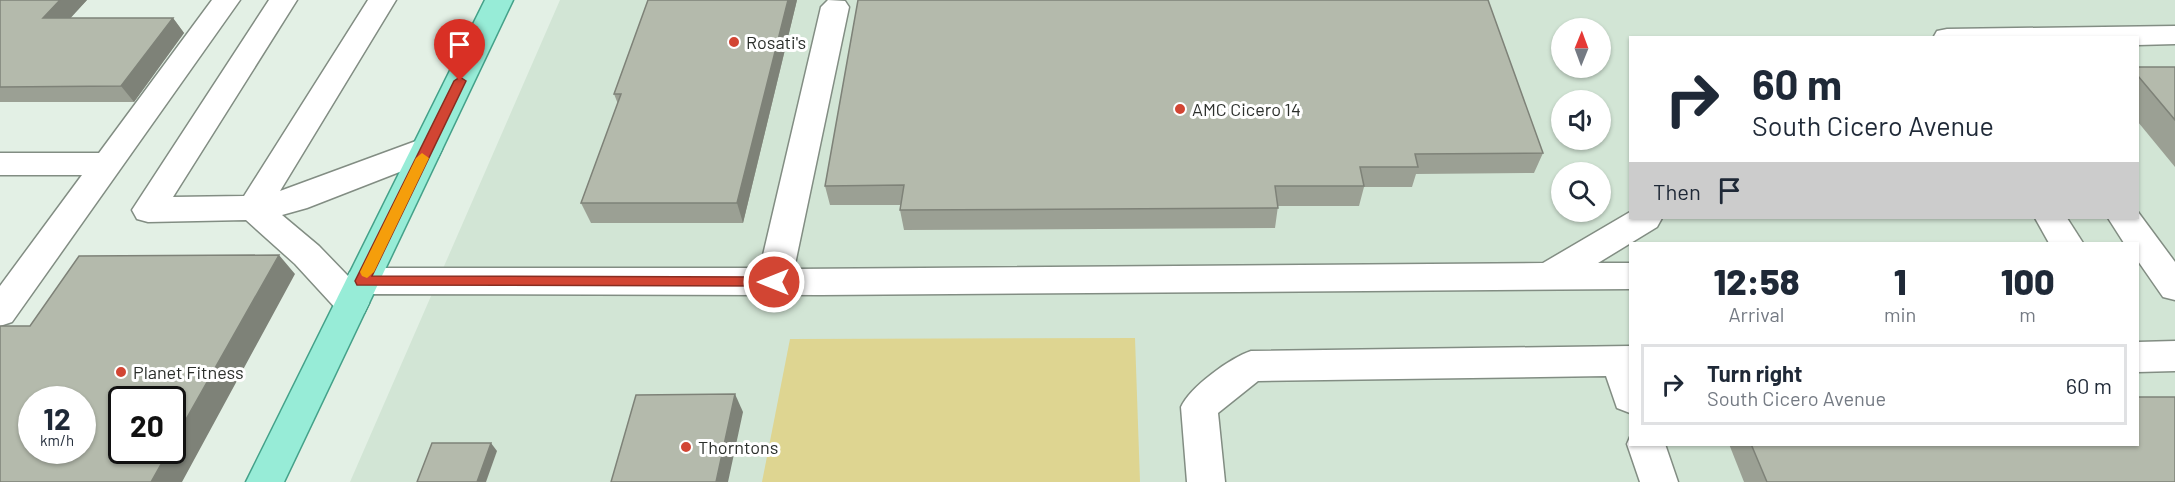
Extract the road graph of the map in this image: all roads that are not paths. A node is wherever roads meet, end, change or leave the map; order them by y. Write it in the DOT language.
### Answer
graph roads {
  1 [pos="226,0"];
  2 [pos="283,0"];
  3 [pos="382,0"];
  4 [pos="499,0"];
  5 [pos="835,7"];
  6 [pos="2175,35"];
  7 [pos="2061,36"];
  8 [pos="427,149"];
  9 [pos="0,164"];
  10 [pos="107,164"];
  11 [pos="253,208"];
  12 [pos="1644,219"];
  13 [pos="2052,219"];
  14 [pos="2125,219"];
  15 [pos="2065,242"];
  16 [pos="1548,276"];
  17 [pos="1629,276"];
  18 [pos="774,282"];
  19 [pos="2175,287"];
  20 [pos="357,292"];
  21 [pos="0,312"];
  22 [pos="2175,356"];
  23 [pos="2139,357"];
  24 [pos="1625,361"];
  25 [pos="1629,390"];
  26 [pos="1647,446"];
  27 [pos="264,482"];
  28 [pos="1206,482"];
  29 [pos="1659,482"];
  1 -- 10 [label="street"];
  2 -- 11 [label="street"];
  3 -- 11 [label="street"];
  4 -- 8 [label="main road"];
  5 -- 18 [label="street"];
  6 -- 7 [label="street"];
  8 -- 11 [label="street"];
  8 -- 20 [label="main road"];
  9 -- 10 [label="street"];
  10 -- 21 [label="street"];
  11 -- 20 [label="street"];
  12 -- 16 [label="street"];
  13 -- 15 [label="street"];
  14 -- 19 [label="street"];
  16 -- 17 [label="street"];
  16 -- 18 [label="street"];
  18 -- 20 [label="street"];
  20 -- 27 [label="main road"];
  22 -- 23 [label="street"];
  24 -- 25 [label="street"];
  24 -- 28 [label="street"];
  26 -- 29 [label="street"];
}
